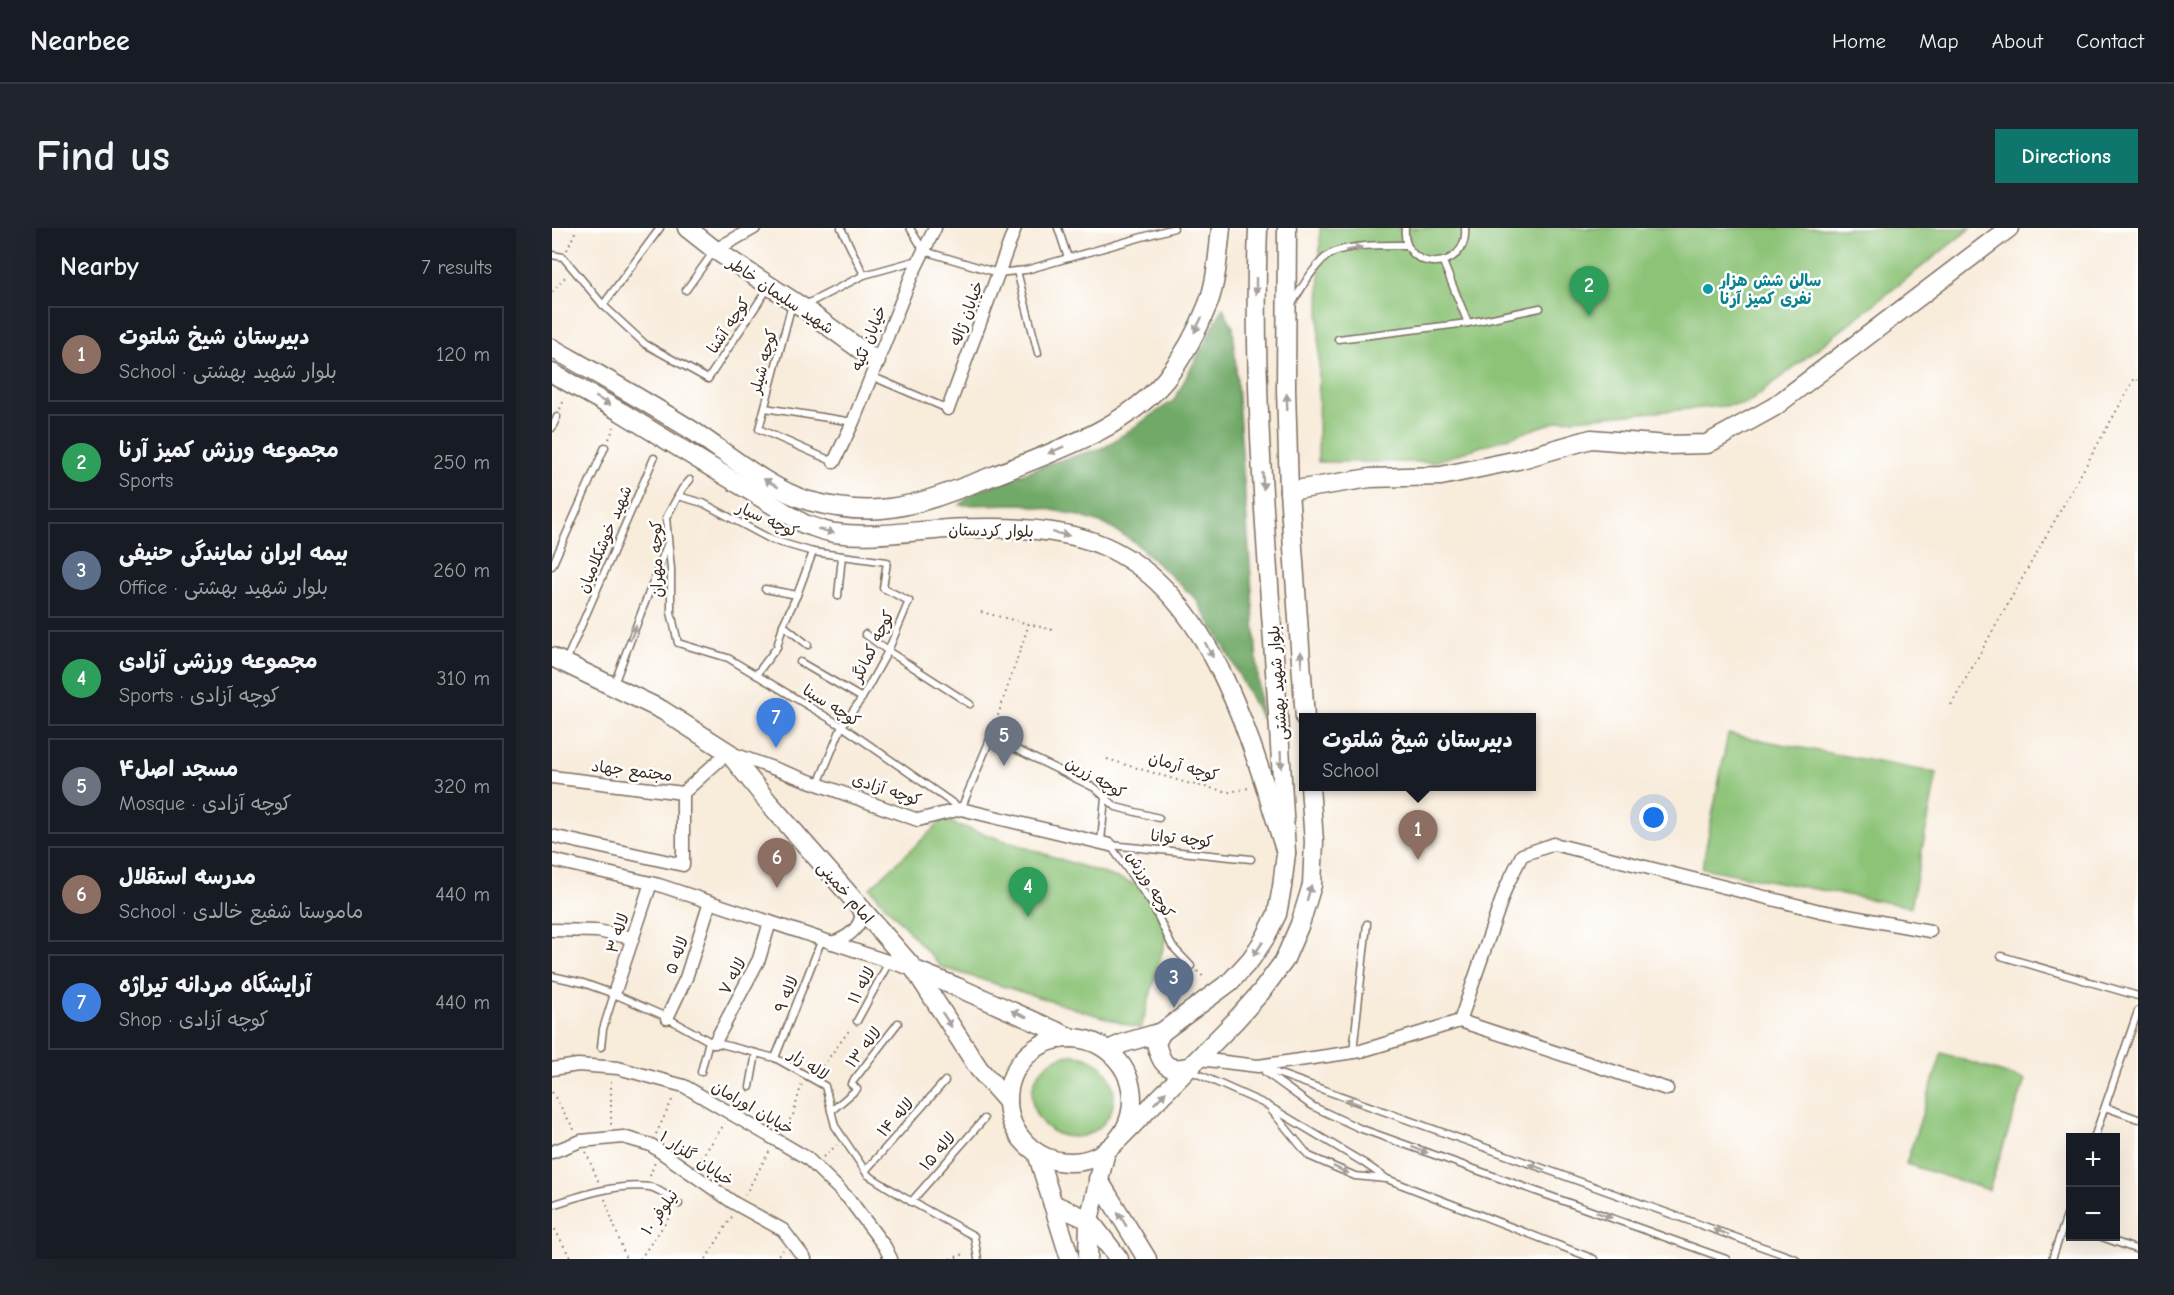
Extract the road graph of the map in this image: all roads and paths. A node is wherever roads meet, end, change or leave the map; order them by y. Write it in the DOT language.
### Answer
graph roads {
  1 [pos="577,228"];
  2 [pos="660,228"];
  3 [pos="687,228"];
  4 [pos="754,228"];
  5 [pos="842,228"];
  6 [pos="910,228"];
  7 [pos="935,228"];
  8 [pos="1015,228"];
  9 [pos="1058,228"];
  10 [pos="1174,228"];
  11 [pos="1221,228"];
  12 [pos="1258,228"];
  13 [pos="1287,228"];
  14 [pos="1405,228"];
  15 [pos="1466,228"];
  16 [pos="2009,228"];
  17 [pos="1407,245"];
  18 [pos="715,250"];
  19 [pos="552,255"];
  20 [pos="922,256"];
  21 [pos="563,257"];
  22 [pos="1068,258"];
  23 [pos="1443,262"];
  24 [pos="573,269"];
  25 [pos="1017,271"];
  26 [pos="998,273"];
  27 [pos="864,275"];
  28 [pos="770,285"];
  29 [pos="686,290"];
  30 [pos="552,292"];
  31 [pos="798,304"];
  32 [pos="603,305"];
  33 [pos="1540,308"];
  34 [pos="1286,315"];
  35 [pos="1468,323"];
  36 [pos="1338,339"];
  37 [pos="552,348"];
  38 [pos="1038,353"];
  39 [pos="874,368"];
  40 [pos="552,373"];
  41 [pos="2138,380"];
  42 [pos="571,383"];
  43 [pos="765,408"];
  44 [pos="948,409"];
  45 [pos="621,412"];
  46 [pos="557,417"];
  47 [pos="853,422"];
  48 [pos="552,428"];
  49 [pos="605,447"];
  50 [pos="654,458"];
  51 [pos="834,462"];
  52 [pos="690,480"];
  53 [pos="1289,491"];
  54 [pos="678,496"];
  55 [pos="668,542"];
  56 [pos="813,552"];
  57 [pos="842,556"];
  58 [pos="887,562"];
  59 [pos="552,566"];
  60 [pos="765,589"];
  61 [pos="797,595"];
  62 [pos="838,596"];
  63 [pos="981,612"];
  64 [pos="1029,624"];
  65 [pos="783,626"];
  66 [pos="1053,630"];
  67 [pos="865,634"];
  68 [pos="678,643"];
  69 [pos="808,645"];
  70 [pos="888,651"];
  71 [pos="559,660"];
  72 [pos="800,662"];
  73 [pos="756,675"];
  74 [pos="613,687"];
  75 [pos="862,698"];
  76 [pos="970,704"];
  77 [pos="1951,705"];
  78 [pos="1305,713"];
  79 [pos="842,726"];
  80 [pos="991,737"];
  81 [pos="728,752"];
  82 [pos="1107,759"];
  83 [pos="552,777"];
  84 [pos="818,784"];
  85 [pos="1254,787"];
  86 [pos="1310,791"];
  87 [pos="683,793"];
  88 [pos="1105,797"];
  89 [pos="961,810"];
  90 [pos="1159,818"];
  91 [pos="552,836"];
  92 [pos="1105,843"];
  93 [pos="1286,853"];
  94 [pos="1251,859"];
  95 [pos="552,860"];
  96 [pos="651,883"];
  97 [pos="710,902"];
  98 [pos="862,912"];
  99 [pos="770,922"];
  100 [pos="1367,924"];
  101 [pos="552,930"];
  102 [pos="1930,931"];
  103 [pos="633,938"];
  104 [pos="827,941"];
  105 [pos="2001,956"];
  106 [pos="889,962"];
  107 [pos="1191,966"];
  108 [pos="915,970"];
  109 [pos="552,976"];
  110 [pos="614,994"];
  111 [pos="2138,996"];
  112 [pos="2138,1011"];
  113 [pos="667,1018"];
  114 [pos="857,1021"];
  115 [pos="1460,1021"];
  116 [pos="898,1023"];
  117 [pos="1162,1032"];
  118 [pos="2134,1032"];
  119 [pos="1072,1038"];
  120 [pos="712,1041"];
  121 [pos="601,1047"];
  122 [pos="1108,1050"];
  123 [pos="1353,1052"];
  124 [pos="756,1053"];
  125 [pos="775,1058"];
  126 [pos="1193,1065"];
  127 [pos="1258,1066"];
  128 [pos="610,1068"];
  129 [pos="552,1069"];
  130 [pos="701,1072"];
  131 [pos="804,1074"];
  132 [pos="813,1079"];
  133 [pos="945,1081"];
  134 [pos="679,1085"];
  135 [pos="750,1087"];
  136 [pos="1667,1089"];
  137 [pos="552,1092"];
  138 [pos="1008,1102"];
  139 [pos="1268,1106"];
  140 [pos="2105,1107"];
  141 [pos="831,1111"];
  142 [pos="731,1114"];
  143 [pos="984,1119"];
  144 [pos="2138,1119"];
  145 [pos="2095,1133"];
  146 [pos="611,1138"];
  147 [pos="844,1139"];
  148 [pos="776,1140"];
  149 [pos="581,1141"];
  150 [pos="1115,1143"];
  151 [pos="656,1148"];
  152 [pos="552,1152"];
  153 [pos="1037,1153"];
  154 [pos="814,1165"];
  155 [pos="865,1171"];
  156 [pos="692,1173"];
  157 [pos="1098,1179"];
  158 [pos="1387,1179"];
  159 [pos="645,1187"];
  160 [pos="912,1202"];
  161 [pos="679,1204"];
  162 [pos="1053,1204"];
  163 [pos="552,1205"];
  164 [pos="739,1206"];
  165 [pos="1089,1220"];
  166 [pos="552,1224"];
  167 [pos="2066,1227"];
  168 [pos="2113,1241"];
  169 [pos="977,1250"];
  170 [pos="2138,1250"];
  171 [pos="571,1259"];
  172 [pos="640,1259"];
  173 [pos="706,1259"];
  174 [pos="804,1259"];
  175 [pos="891,1259"];
  176 [pos="950,1259"];
  177 [pos="978,1259"];
  178 [pos="1070,1259"];
  179 [pos="1088,1259"];
  180 [pos="1119,1259"];
  181 [pos="1147,1259"];
  182 [pos="1594,1259"];
  183 [pos="1726,1259"];
  184 [pos="1796,1259"];
  185 [pos="2052,1259"];
  1 -- 21 [label="path"];
  2 -- 32 [label="lane"];
  3 -- 18 [label="main road, شهید سلیمان خاطر"];
  4 -- 18 [label="street"];
  5 -- 27 [label="lane"];
  6 -- 20 [label="lane"];
  7 -- 20 [label="street, خیابان تکیه"];
  8 -- 26 [label="street, خیابان ژاله"];
  9 -- 22 [label="lane"];
  10 -- 22 [label="lane"];
  11 -- 37 [label="main road, one-way"];
  12 -- 93 [label="main road, بلوار شهید بهشتی, one-way"];
  13 -- 34 [label="main road, بلوار شهید بهشتی"];
  14 -- 17 [label="lane"];
  15 -- 23 [label="lane"];
  16 -- 53 [label="main road"];
  17 -- 23 [label="lane"];
  34 -- 17 [label="lane, one-way"];
  18 -- 28 [label="main road, شهید سلیمان خاطر"];
  18 -- 29 [label="lane"];
  19 -- 21 [label="lane"];
  20 -- 26 [label="lane"];
  20 -- 27 [label="lane"];
  20 -- 39 [label="street, خیابان تکیه"];
  21 -- 24 [label="lane"];
  22 -- 25 [label="lane"];
  23 -- 35 [label="lane"];
  24 -- 30 [label="path"];
  24 -- 32 [label="lane"];
  25 -- 26 [label="lane"];
  25 -- 38 [label="lane"];
  26 -- 44 [label="street, خیابان ژاله"];
  27 -- 31 [label="lane"];
  28 -- 31 [label="main road, شهید سلیمان خاطر"];
  28 -- 32 [label="lane, کوچه آشنا"];
  31 -- 39 [label="main road, شهید سلیمان خاطر"];
  31 -- 43 [label="lane, کوچه شیلر"];
  33 -- 35 [label="lane"];
  53 -- 34 [label="main road, بلوار شهید بهشتی, one-way"];
  35 -- 36 [label="lane"];
  39 -- 44 [label="lane"];
  39 -- 47 [label="street, خیابان تکیه"];
  40 -- 42 [label="main road, بلوار کردستان"];
  41 -- 77 [label="path"];
  42 -- 45 [label="main road, بلوار کردستان, one-way"];
  42 -- 46 [label="path"];
  43 -- 47 [label="lane"];
  43 -- 51 [label="lane, کوچه شیلر"];
  45 -- 49 [label="path"];
  45 -- 93 [label="main road, بلوار کردستان, one-way"];
  46 -- 48 [label="lane"];
  47 -- 51 [label="street, خیابان تکیه"];
  49 -- 59 [label="lane"];
  50 -- 71 [label="lane, شهید خوشکلامیان"];
  52 -- 54 [label="lane, کوچه مهران"];
  78 -- 53 [label="main road, بلوار شهید بهشتی, one-way"];
  54 -- 55 [label="lane, کوچه مهران"];
  54 -- 56 [label="lane, کوچه سیار"];
  55 -- 68 [label="lane, کوچه مهران"];
  74 -- 55 [label="lane, one-way"];
  56 -- 57 [label="lane, کوچه سیار"];
  56 -- 61 [label="lane"];
  57 -- 58 [label="lane, کوچه سیار"];
  57 -- 62 [label="lane"];
  58 -- 70 [label="lane, کوچه کمانگر"];
  60 -- 61 [label="lane"];
  61 -- 65 [label="lane"];
  63 -- 64 [label="path"];
  64 -- 66 [label="path"];
  64 -- 80 [label="path"];
  65 -- 69 [label="lane"];
  65 -- 73 [label="lane"];
  67 -- 70 [label="lane"];
  68 -- 73 [label="lane, کوچه سینا"];
  70 -- 75 [label="lane, کوچه کمانگر"];
  70 -- 76 [label="lane"];
  71 -- 74 [label="main road, امام خمینی"];
  72 -- 75 [label="lane"];
  73 -- 79 [label="lane, کوچه سینا"];
  74 -- 81 [label="main road, امام خمینی"];
  75 -- 79 [label="lane, کوچه کمانگر"];
  79 -- 84 [label="lane, کوچه کمانگر"];
  79 -- 89 [label="lane, کوچه سینا"];
  80 -- 88 [label="lane, کوچه زرین"];
  80 -- 89 [label="lane"];
  81 -- 84 [label="street, کوچه آزادی"];
  81 -- 87 [label="street, مجتمع جهاد"];
  81 -- 98 [label="main road, امام خمینی"];
  82 -- 85 [label="path, کوچه آرمان"];
  83 -- 87 [label="street, مجتمع جهاد"];
  84 -- 89 [label="street, کوچه آزادی"];
  126 -- 86 [label="main road, one-way"];
  87 -- 91 [label="street"];
  88 -- 90 [label="lane, کوچه زرین"];
  88 -- 92 [label="lane"];
  89 -- 92 [label="street, کوچه آزادی"];
  92 -- 94 [label="lane, کوچه توانا"];
  92 -- 107 [label="lane, کوچه ورزش"];
  93 -- 117 [label="main road, بلوار شهید بهشتی, one-way"];
  95 -- 96 [label="street"];
  96 -- 97 [label="street"];
  96 -- 103 [label="street, لاله ۳"];
  97 -- 99 [label="street"];
  97 -- 113 [label="street, لاله ۵"];
  98 -- 104 [label="street"];
  98 -- 108 [label="main road, امام خمینی"];
  99 -- 104 [label="street"];
  99 -- 120 [label="street, لاله ۷"];
  100 -- 123 [label="lane"];
  101 -- 103 [label="street"];
  102 -- 115 [label="street"];
  103 -- 110 [label="street, لاله ۳"];
  104 -- 106 [label="street"];
  104 -- 125 [label="lane, لاله ۹"];
  105 -- 111 [label="lane"];
  106 -- 108 [label="street"];
  106 -- 114 [label="lane, لاله ۱۱"];
  119 -- 108 [label="main road, امام خمینی, one-way"];
  108 -- 138 [label="main road, one-way"];
  109 -- 110 [label="lane, لاله زار"];
  110 -- 113 [label="lane, لاله زار"];
  110 -- 121 [label="lane"];
  112 -- 118 [label="lane"];
  113 -- 120 [label="lane, لاله زار"];
  114 -- 132 [label="path"];
  115 -- 123 [label="street"];
  115 -- 136 [label="street"];
  116 -- 141 [label="lane, لاله ۱۳"];
  117 -- 122 [label="main road, بلوار شهید بهشتی"];
  117 -- 126 [label="main road"];
  118 -- 140 [label="lane"];
  119 -- 122 [label="main road"];
  119 -- 138 [label="main road"];
  120 -- 124 [label="lane, لاله زار"];
  120 -- 130 [label="lane"];
  122 -- 150 [label="main road"];
  123 -- 127 [label="street"];
  124 -- 125 [label="lane, لاله زار"];
  124 -- 135 [label="lane"];
  125 -- 131 [label="lane, لاله زار"];
  126 -- 127 [label="street"];
  126 -- 139 [label="lane"];
  150 -- 126 [label="main road, one-way"];
  127 -- 183 [label="lane, one-way"];
  184 -- 127 [label="lane, one-way"];
  128 -- 129 [label="street, خیابان اورامان"];
  128 -- 134 [label="street, خیابان اورامان"];
  128 -- 146 [label="path"];
  131 -- 132 [label="lane, لاله زار"];
  131 -- 148 [label="path"];
  132 -- 141 [label="lane, لاله زار"];
  133 -- 155 [label="lane, لاله ۱۴"];
  134 -- 142 [label="street, خیابان اورامان"];
  134 -- 151 [label="path"];
  137 -- 149 [label="path"];
  138 -- 153 [label="main road"];
  139 -- 158 [label="lane"];
  139 -- 158 [label="lane, one-way"];
  140 -- 144 [label="lane"];
  140 -- 145 [label="lane"];
  141 -- 147 [label="lane, لاله زار"];
  142 -- 148 [label="street, خیابان اورامان"];
  142 -- 156 [label="path"];
  143 -- 160 [label="lane, لاله ۱۵"];
  146 -- 149 [label="street, خیابان گلزار ۱"];
  146 -- 151 [label="street, خیابان گلزار ۱"];
  147 -- 154 [label="path"];
  147 -- 155 [label="lane, لاله زار"];
  148 -- 154 [label="street, خیابان اورامان"];
  148 -- 164 [label="path"];
  149 -- 152 [label="street, خیابان گلزار ۱"];
  150 -- 153 [label="main road"];
  150 -- 157 [label="main road"];
  151 -- 156 [label="street, خیابان گلزار ۱"];
  151 -- 159 [label="path"];
  153 -- 162 [label="main road"];
  154 -- 175 [label="street, خیابان اورامان"];
  155 -- 160 [label="lane, لاله زار"];
  156 -- 164 [label="street, خیابان گلزار ۱"];
  157 -- 165 [label="main road"];
  181 -- 157 [label="main road, one-way"];
  158 -- 182 [label="lane"];
  159 -- 161 [label="lane"];
  159 -- 163 [label="lane"];
  160 -- 169 [label="lane, لاله زار"];
  161 -- 172 [label="path, نیلوفر ۱۰"];
  162 -- 165 [label="main road"];
  162 -- 178 [label="main road"];
  164 -- 173 [label="path"];
  164 -- 174 [label="street, خیابان گلزار ۱"];
  165 -- 179 [label="main road"];
  165 -- 180 [label="main road"];
  166 -- 171 [label="path"];
  167 -- 185 [label="lane"];
  168 -- 170 [label="lane"];
  169 -- 176 [label="path"];
  169 -- 177 [label="lane"];
}
